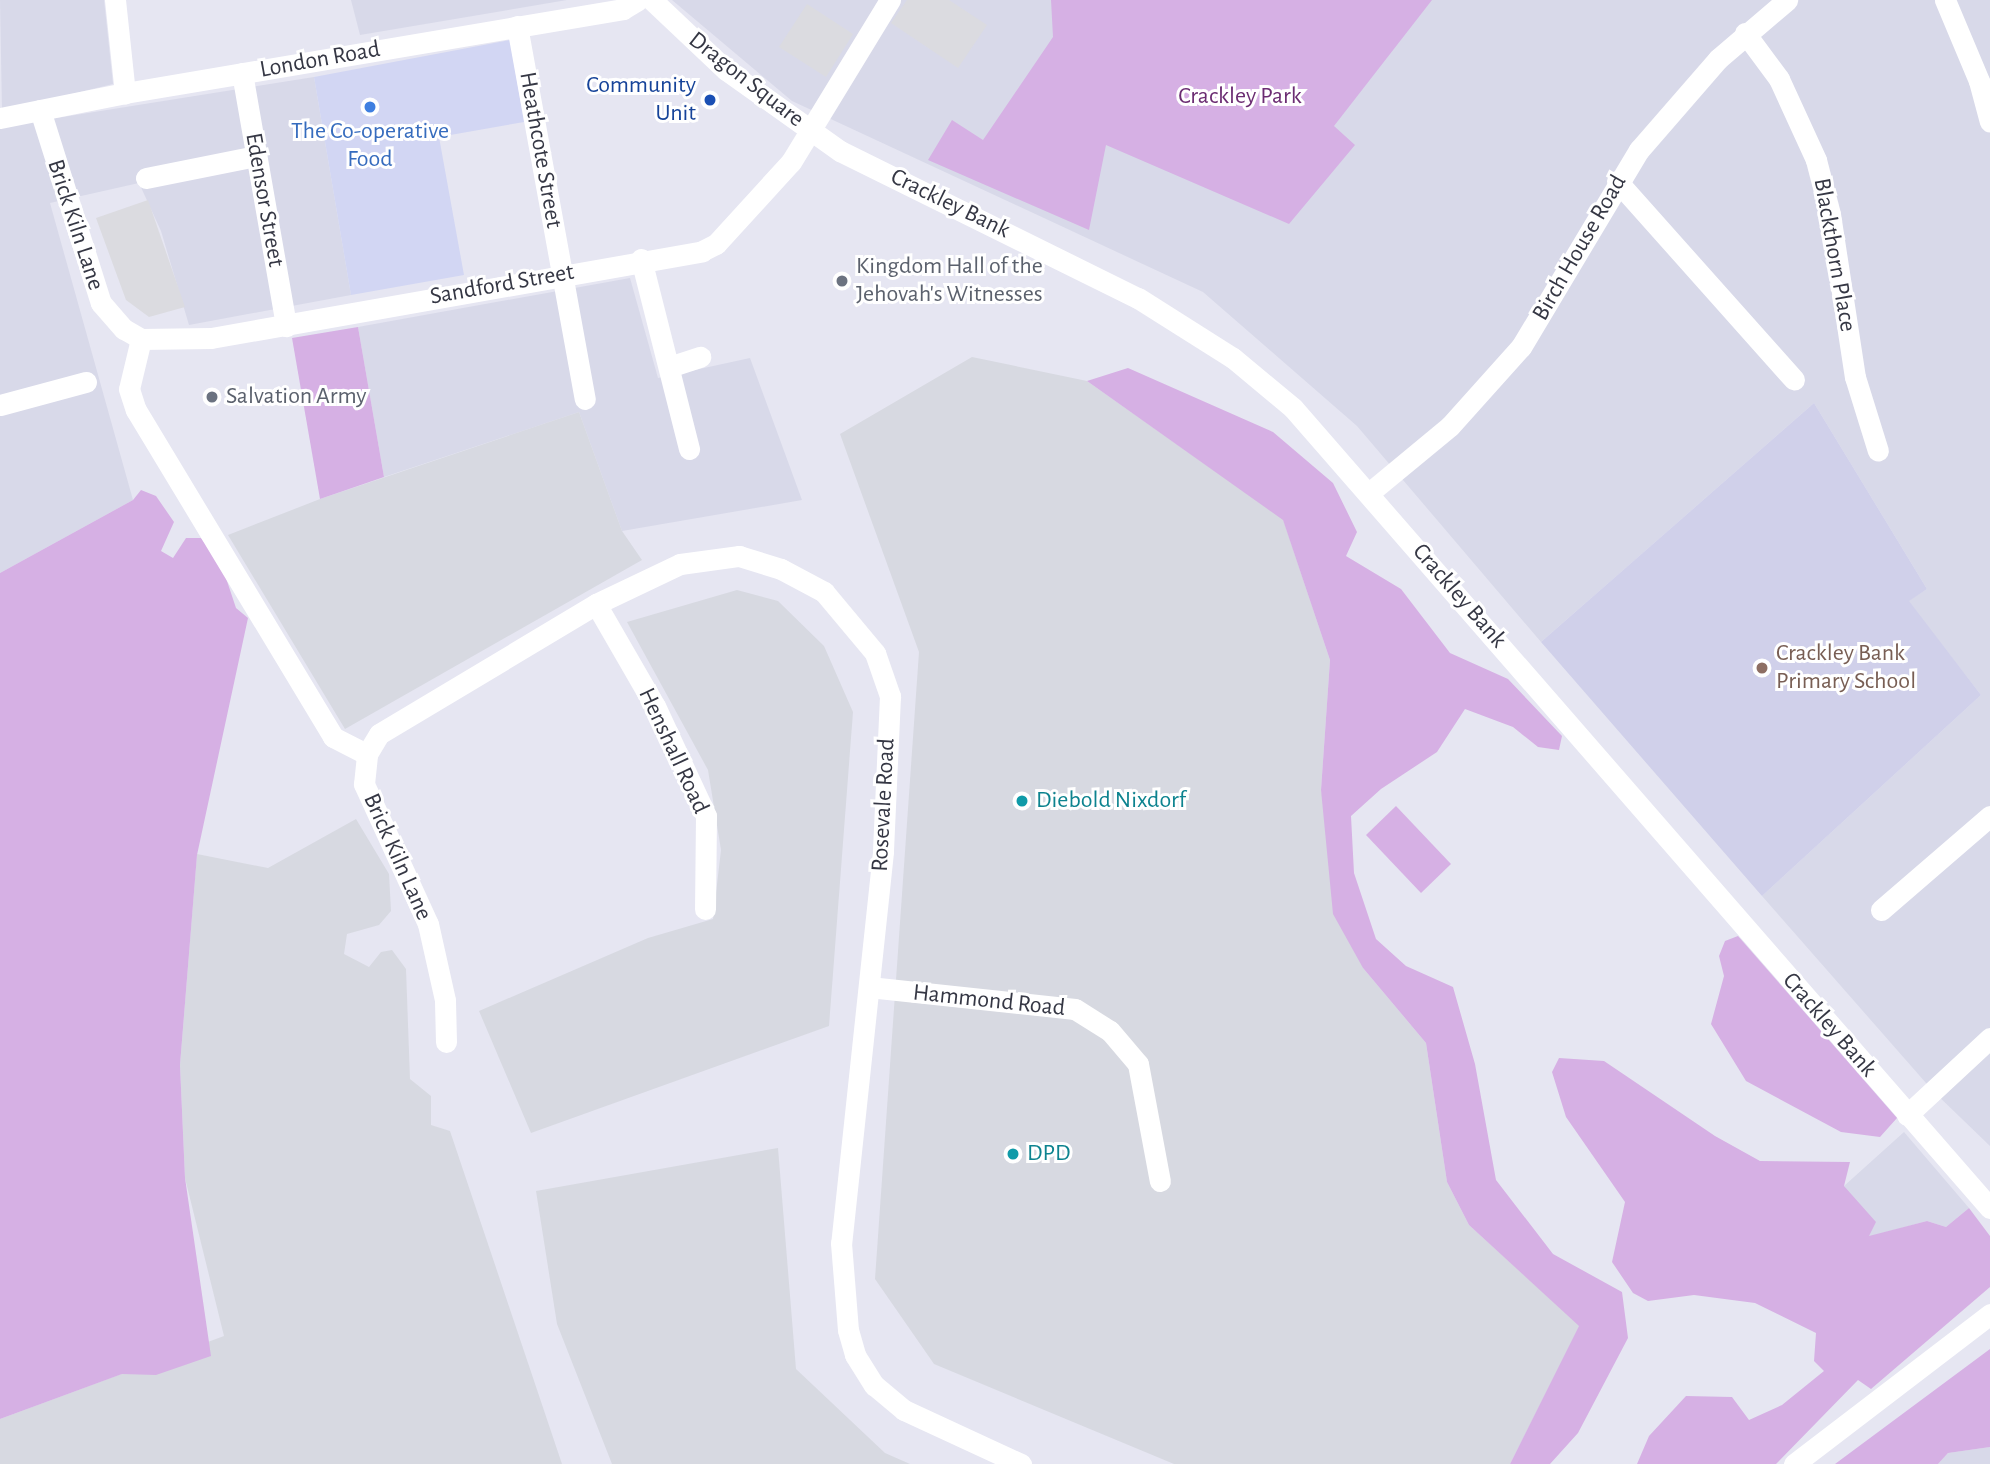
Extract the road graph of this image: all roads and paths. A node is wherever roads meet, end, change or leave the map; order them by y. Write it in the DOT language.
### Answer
graph roads {
  1 [pos="115,0"];
  2 [pos="638,0"];
  3 [pos="652,0"];
  4 [pos="890,0"];
  5 [pos="1787,0"];
  6 [pos="1945,0"];
  7 [pos="517,26"];
  8 [pos="1745,33"];
  9 [pos="242,74"];
  10 [pos="125,93"];
  11 [pos="40,110"];
  12 [pos="0,118"];
  13 [pos="1990,122"];
  14 [pos="810,130"];
  15 [pos="256,156"];
  16 [pos="146,178"];
  17 [pos="1617,181"];
  18 [pos="641,259"];
  19 [pos="562,274"];
  20 [pos="286,326"];
  21 [pos="141,339"];
  22 [pos="700,357"];
  23 [pos="669,367"];
  24 [pos="1794,380"];
  25 [pos="86,382"];
  26 [pos="585,399"];
  27 [pos="0,405"];
  28 [pos="690,449"];
  29 [pos="1878,451"];
  30 [pos="1369,493"];
  31 [pos="596,604"];
  32 [pos="367,754"];
  33 [pos="1990,816"];
  34 [pos="705,909"];
  35 [pos="1881,909"];
  36 [pos="869,987"];
  37 [pos="1990,1038"];
  38 [pos="446,1042"];
  39 [pos="1907,1115"];
  40 [pos="1160,1181"];
  41 [pos="1990,1208"];
  42 [pos="1990,1314"];
  43 [pos="1021,1464"];
  44 [pos="1794,1464"];
  1 -- 10 [label="street"];
  2 -- 7 [label="street, London Road"];
  3 -- 14 [label="street, Dragon Square"];
  4 -- 14 [label="street, Sandford Street"];
  5 -- 8 [label="street, Birch House Road"];
  6 -- 13 [label="street"];
  7 -- 9 [label="street, London Road"];
  7 -- 19 [label="street, Heathcote Street"];
  8 -- 17 [label="street, Birch House Road"];
  8 -- 29 [label="street, Blackthorn Place"];
  9 -- 10 [label="street, London Road"];
  9 -- 15 [label="street, Edensor Street"];
  10 -- 11 [label="street, London Road"];
  11 -- 12 [label="street, London Road"];
  11 -- 21 [label="street, Brick Kiln Lane"];
  14 -- 18 [label="street, Sandford Street"];
  14 -- 30 [label="street, Crackley Bank"];
  15 -- 16 [label="street"];
  15 -- 20 [label="street, Edensor Street"];
  17 -- 24 [label="street"];
  17 -- 30 [label="street, Birch House Road"];
  18 -- 19 [label="street, Sandford Street"];
  18 -- 23 [label="street"];
  19 -- 20 [label="street, Sandford Street"];
  19 -- 26 [label="street, Heathcote Street"];
  20 -- 21 [label="street, Sandford Street"];
  21 -- 32 [label="street"];
  22 -- 23 [label="street"];
  23 -- 28 [label="street"];
  25 -- 27 [label="street"];
  30 -- 39 [label="street, Crackley Bank"];
  31 -- 32 [label="street, Rosevale Road"];
  31 -- 34 [label="street, Henshall Road"];
  31 -- 36 [label="street, Rosevale Road"];
  32 -- 38 [label="street, Brick Kiln Lane"];
  33 -- 35 [label="street"];
  36 -- 40 [label="street, Hammond Road"];
  36 -- 43 [label="street, Rosevale Road"];
  37 -- 39 [label="street"];
  39 -- 41 [label="street, Crackley Bank"];
  42 -- 44 [label="street"];
}
